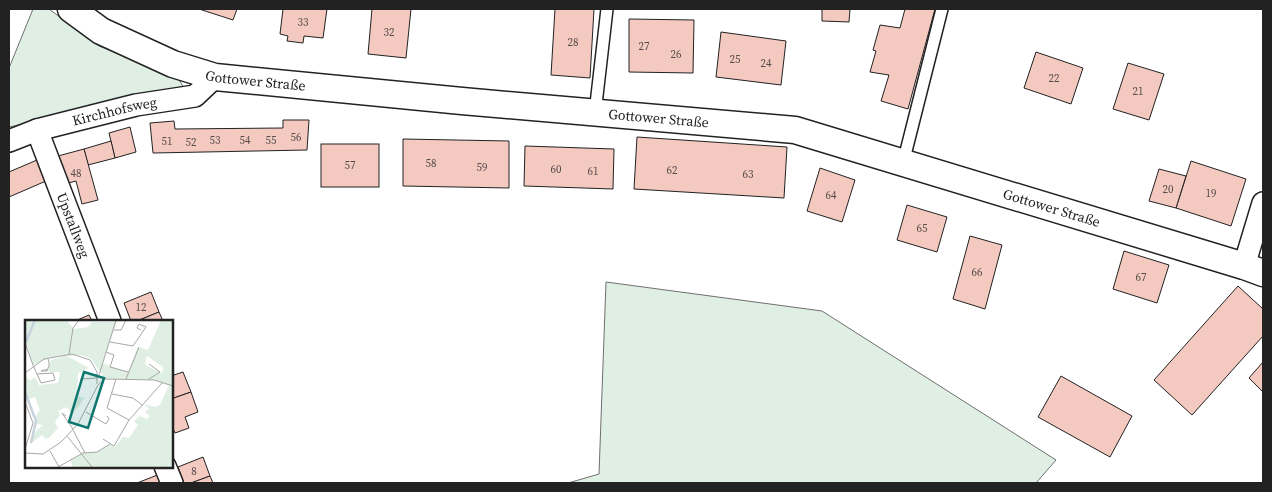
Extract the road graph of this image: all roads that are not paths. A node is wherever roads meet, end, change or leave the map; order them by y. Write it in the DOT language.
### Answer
graph roads {
  1 [pos="71,9"];
  2 [pos="607,9"];
  3 [pos="942,9"];
  4 [pos="215,77"];
  5 [pos="595,113"];
  6 [pos="37,130"];
  7 [pos="9,141"];
  8 [pos="903,163"];
  9 [pos="1263,203"];
  10 [pos="1254,269"];
  11 [pos="110,320"];
  12 [pos="165,467"];
  13 [pos="172,483"];
  1 -- 4 [label="street, Gottower Straße"];
  2 -- 5 [label="lane"];
  3 -- 8 [label="lane"];
  4 -- 5 [label="street, Gottower Straße"];
  4 -- 6 [label="street, Kirchhofsweg"];
  5 -- 8 [label="street, Gottower Straße"];
  6 -- 7 [label="street, Kirchhofsweg"];
  6 -- 11 [label="street, Upstallweg"];
  8 -- 10 [label="street, Gottower Straße"];
  9 -- 10 [label="street, Gottower Straße"];
  12 -- 13 [label="street"];
}
